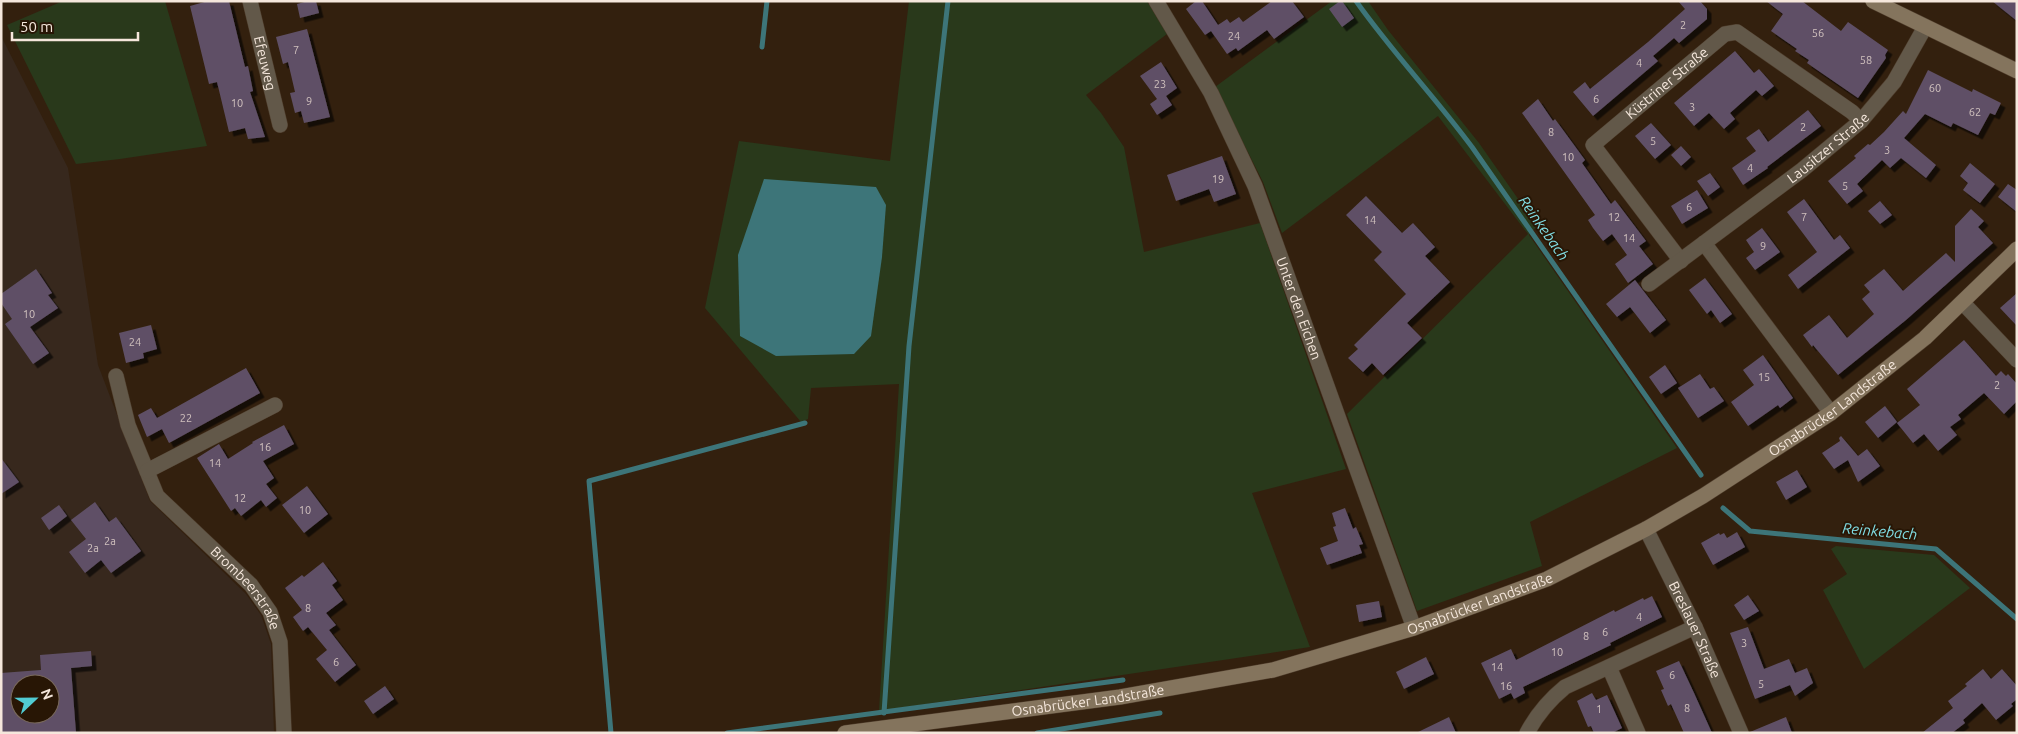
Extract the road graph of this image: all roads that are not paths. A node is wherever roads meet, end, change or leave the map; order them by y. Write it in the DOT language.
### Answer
graph roads {
  1 [pos="250,1"];
  2 [pos="1156,1"];
  3 [pos="1874,1"];
  4 [pos="1926,27"];
  5 [pos="2017,71"];
  6 [pos="1862,121"];
  7 [pos="280,125"];
  8 [pos="1704,243"];
  9 [pos="2017,249"];
  10 [pos="1681,261"];
  11 [pos="1650,284"];
  12 [pos="1963,303"];
  13 [pos="2017,360"];
  14 [pos="116,376"];
  15 [pos="275,405"];
  16 [pos="1831,413"];
  17 [pos="147,472"];
  18 [pos="1646,528"];
  19 [pos="1695,627"];
  20 [pos="1414,628"];
  21 [pos="1609,667"];
  22 [pos="284,733"];
  23 [pos="845,733"];
  24 [pos="1527,733"];
  25 [pos="1638,733"];
  26 [pos="1741,733"];
  1 -- 7 [label="street, Efeuweg"];
  2 -- 20 [label="street, Unter den Eichen"];
  3 -- 4 [label="street"];
  4 -- 5 [label="street"];
  4 -- 6 [label="street, Lausitzer Straße"];
  6 -- 8 [label="street, Lausitzer Straße"];
  6 -- 10 [label="street, Küstriner Straße"];
  8 -- 10 [label="street, Lausitzer Straße"];
  8 -- 16 [label="street"];
  9 -- 12 [label="street, Osnabrücker Landstraße"];
  10 -- 11 [label="street, Lausitzer Straße"];
  12 -- 13 [label="street"];
  12 -- 16 [label="street, Osnabrücker Landstraße"];
  14 -- 17 [label="street, Brombeerstraße"];
  15 -- 17 [label="street"];
  16 -- 18 [label="street, Osnabrücker Landstraße"];
  17 -- 22 [label="street, Brombeerstraße"];
  18 -- 19 [label="street, Breslauer Straße"];
  18 -- 20 [label="street, Osnabrücker Landstraße"];
  19 -- 21 [label="street"];
  19 -- 26 [label="street, Breslauer Straße"];
  20 -- 23 [label="street, Osnabrücker Landstraße"];
  21 -- 24 [label="street"];
  21 -- 25 [label="street"];
}
